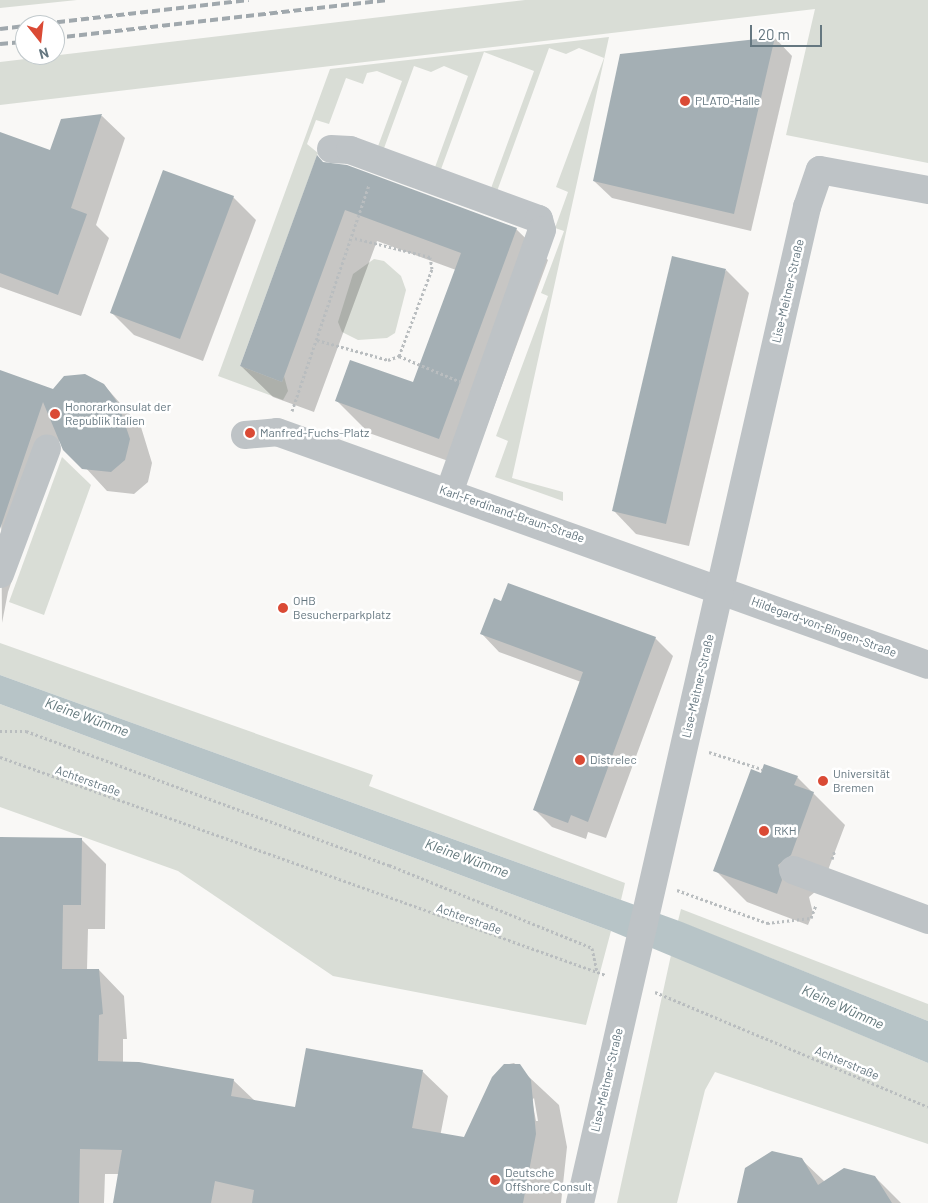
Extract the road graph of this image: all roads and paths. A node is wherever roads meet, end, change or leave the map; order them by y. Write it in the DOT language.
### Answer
graph roads {
  1 [pos="331,149"];
  2 [pos="376,160"];
  3 [pos="928,190"];
  4 [pos="354,238"];
  5 [pos="317,340"];
  6 [pos="400,356"];
  7 [pos="484,392"];
  8 [pos="245,435"];
  9 [pos="293,438"];
  10 [pos="46,448"];
  11 [pos="449,492"];
  12 [pos="0,574"];
  13 [pos="720,589"];
  14 [pos="928,665"];
  15 [pos="0,731"];
  16 [pos="684,746"];
  17 [pos="0,757"];
  18 [pos="762,769"];
  19 [pos="835,850"];
  20 [pos="792,870"];
  21 [pos="824,882"];
  22 [pos="651,893"];
  23 [pos="928,920"];
  24 [pos="597,972"];
  25 [pos="630,982"];
  26 [pos="928,1106"];
  27 [pos="580,1203"];
  1 -- 2 [label="street"];
  2 -- 4 [label="path"];
  2 -- 7 [label="street"];
  3 -- 13 [label="street, Lise-Meitner-Straße"];
  4 -- 5 [label="path"];
  4 -- 6 [label="path"];
  5 -- 6 [label="path"];
  5 -- 9 [label="path"];
  6 -- 7 [label="path"];
  7 -- 11 [label="street"];
  8 -- 9 [label="street"];
  9 -- 11 [label="street, Karl-Ferdinand-Braun-Straße"];
  10 -- 12 [label="street"];
  11 -- 13 [label="street, Karl-Ferdinand-Braun-Straße"];
  13 -- 14 [label="street, Hildegard-von-Bingen-Straße"];
  13 -- 16 [label="street, Lise-Meitner-Straße"];
  15 -- 24 [label="path"];
  16 -- 18 [label="path"];
  16 -- 22 [label="street, Lise-Meitner-Straße"];
  17 -- 24 [label="path, Achterstraße"];
  19 -- 21 [label="path"];
  20 -- 21 [label="street"];
  21 -- 22 [label="path"];
  21 -- 23 [label="street"];
  22 -- 25 [label="street, Lise-Meitner-Straße"];
  24 -- 25 [label="path, Achterstraße"];
  25 -- 26 [label="path, Achterstraße"];
  25 -- 27 [label="street, Lise-Meitner-Straße"];
}
